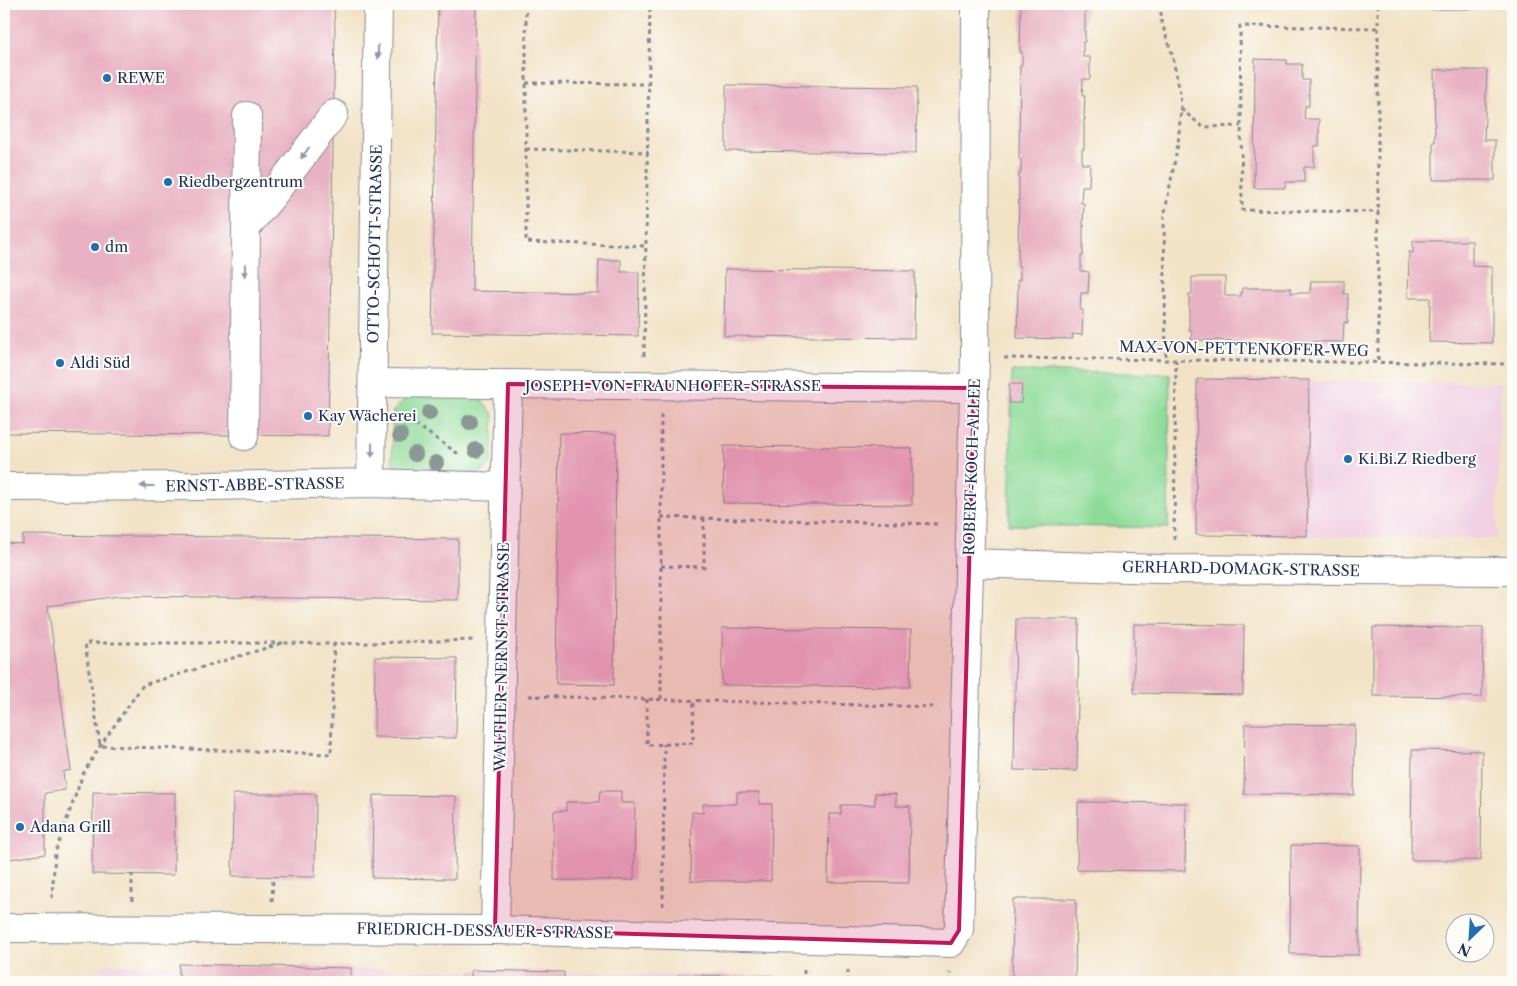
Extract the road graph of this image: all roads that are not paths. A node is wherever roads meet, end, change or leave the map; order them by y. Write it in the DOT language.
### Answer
graph roads {
  1 [pos="378,4"];
  2 [pos="976,4"];
  3 [pos="334,114"];
  4 [pos="247,116"];
  5 [pos="246,227"];
  6 [pos="508,384"];
  7 [pos="974,388"];
  8 [pos="373,389"];
  9 [pos="244,436"];
  10 [pos="371,483"];
  11 [pos="4,487"];
  12 [pos="506,487"];
  13 [pos="969,563"];
  14 [pos="1513,571"];
  15 [pos="4,928"];
  16 [pos="495,930"];
  17 [pos="959,930"];
  1 -- 8 [label="street, OTTO-SCHOTT-STRASSE, one-way"];
  2 -- 7 [label="street, ROBERT-KOCH-ALLEE"];
  3 -- 5 [label="street, one-way"];
  4 -- 5 [label="street"];
  5 -- 9 [label="street, one-way"];
  6 -- 7 [label="street, JOSEPH-VON-FRAUNHOFER-STRASSE"];
  6 -- 8 [label="street, JOSEPH-VON-FRAUNHOFER-STRASSE"];
  6 -- 12 [label="street, WALTHER-NERNST-STRASSE"];
  7 -- 13 [label="street, ROBERT-KOCH-ALLEE"];
  8 -- 10 [label="street, OTTO-SCHOTT-STRASSE, one-way"];
  10 -- 11 [label="street, ERNST-ABBE-STRASSE, one-way"];
  10 -- 12 [label="street, ERNST-ABBE-STRASSE"];
  12 -- 16 [label="street, WALTHER-NERNST-STRASSE"];
  13 -- 14 [label="street, GERHARD-DOMAGK-STRASSE"];
  13 -- 17 [label="street, ROBERT-KOCH-ALLEE"];
  15 -- 16 [label="street, FRIEDRICH-DESSAUER-STRASSE"];
  16 -- 17 [label="street, FRIEDRICH-DESSAUER-STRASSE"];
}
